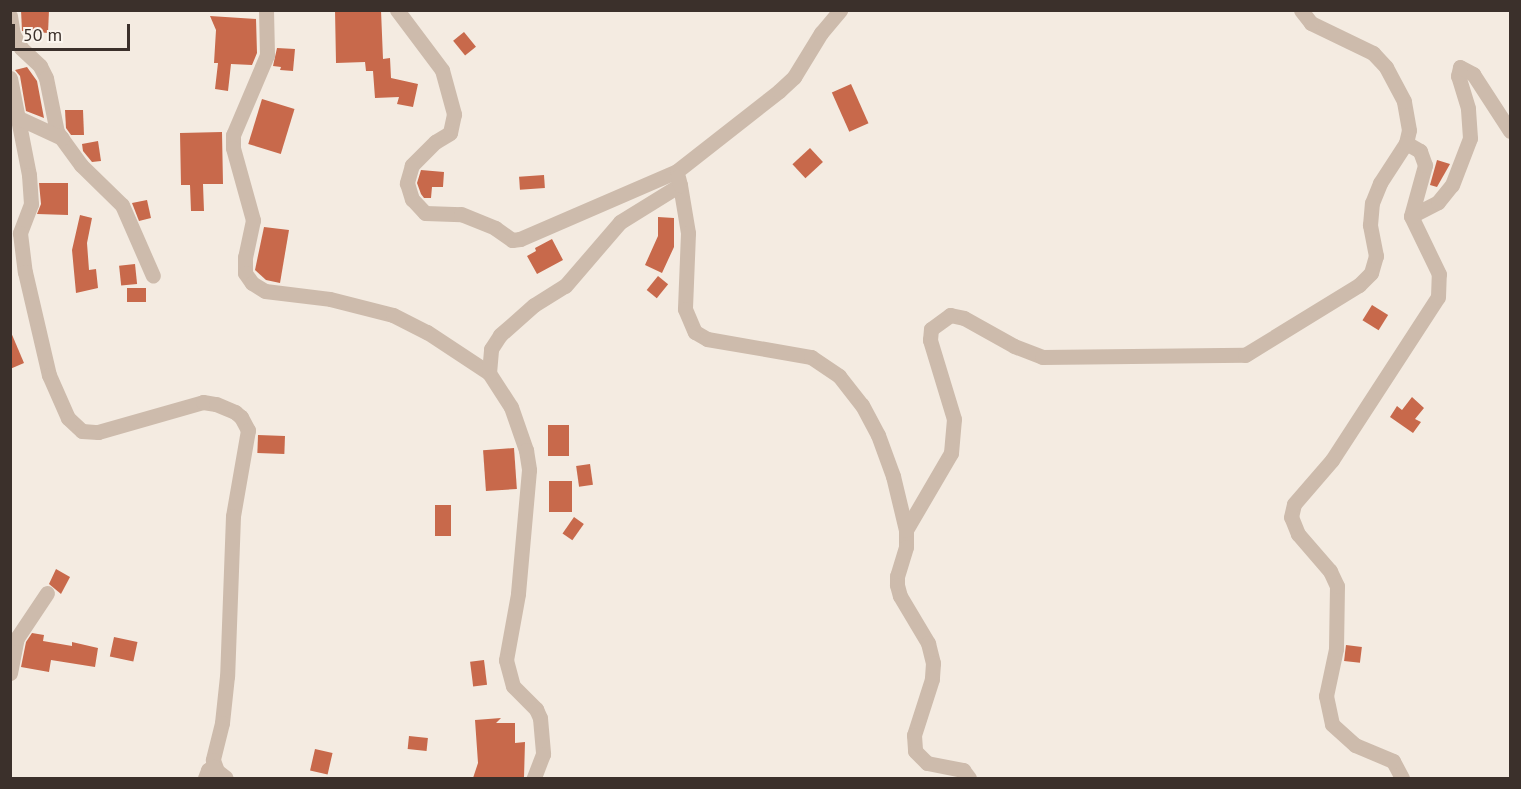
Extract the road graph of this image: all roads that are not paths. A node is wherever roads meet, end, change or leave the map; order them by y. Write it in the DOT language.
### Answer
graph roads {
  1 [pos="266,10"];
  2 [pos="397,10"];
  3 [pos="840,10"];
  4 [pos="1301,10"];
  5 [pos="10,16"];
  6 [pos="10,78"];
  7 [pos="14,116"];
  8 [pos="1510,131"];
  9 [pos="62,138"];
  10 [pos="1406,143"];
  11 [pos="678,178"];
  12 [pos="1411,216"];
  13 [pos="153,276"];
  14 [pos="489,373"];
  15 [pos="906,530"];
  16 [pos="47,593"];
  17 [pos="10,673"];
  18 [pos="210,773"];
  19 [pos="226,778"];
  20 [pos="534,778"];
  21 [pos="969,778"];
  22 [pos="1402,778"];
  1 -- 14 [label="street"];
  2 -- 11 [label="street"];
  3 -- 11 [label="street"];
  4 -- 10 [label="street"];
  5 -- 9 [label="street"];
  6 -- 7 [label="street"];
  7 -- 9 [label="street"];
  7 -- 18 [label="street"];
  8 -- 12 [label="street"];
  9 -- 13 [label="street"];
  10 -- 12 [label="street"];
  10 -- 15 [label="street"];
  11 -- 14 [label="street"];
  11 -- 15 [label="street"];
  12 -- 22 [label="street"];
  14 -- 20 [label="street"];
  15 -- 21 [label="street"];
  16 -- 17 [label="street"];
  18 -- 19 [label="street"];
}
